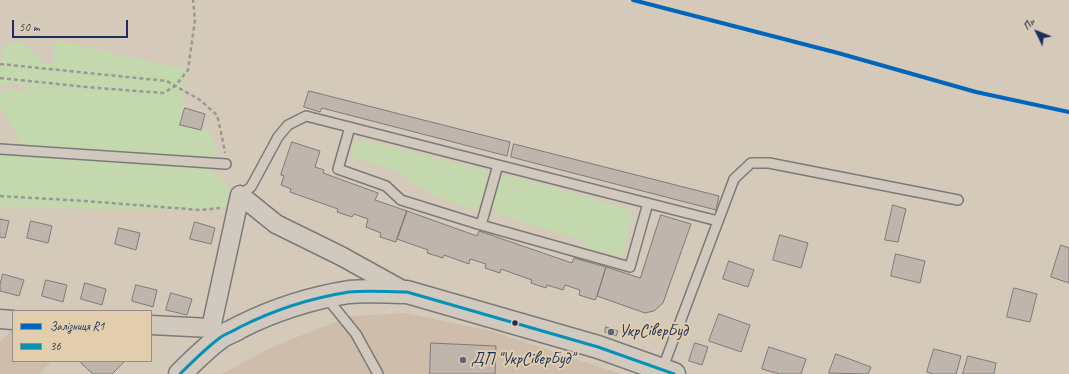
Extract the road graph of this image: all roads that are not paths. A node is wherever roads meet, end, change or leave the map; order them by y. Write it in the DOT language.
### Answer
graph roads {
  1 [pos="350,127"];
  2 [pos="0,149"];
  3 [pos="226,164"];
  4 [pos="498,165"];
  5 [pos="240,194"];
  6 [pos="958,200"];
  7 [pos="648,204"];
  8 [pos="718,221"];
  9 [pos="481,225"];
  10 [pos="407,292"];
  11 [pos="326,298"];
  12 [pos="0,319"];
  13 [pos="12,320"];
  14 [pos="152,325"];
  15 [pos="216,332"];
  16 [pos="668,372"];
  17 [pos="180,374"];
  18 [pos="378,374"];
  1 -- 4 [label="lane"];
  1 -- 5 [label="lane"];
  1 -- 9 [label="lane"];
  2 -- 3 [label="lane"];
  4 -- 7 [label="lane"];
  4 -- 9 [label="lane"];
  5 -- 10 [label="street"];
  5 -- 15 [label="street"];
  6 -- 8 [label="lane"];
  7 -- 8 [label="lane"];
  7 -- 9 [label="lane"];
  8 -- 16 [label="lane"];
  10 -- 11 [label="street"];
  10 -- 16 [label="street"];
  11 -- 15 [label="street"];
  11 -- 18 [label="lane"];
  12 -- 13 [label="street"];
  14 -- 15 [label="street"];
  15 -- 17 [label="street"];
}
